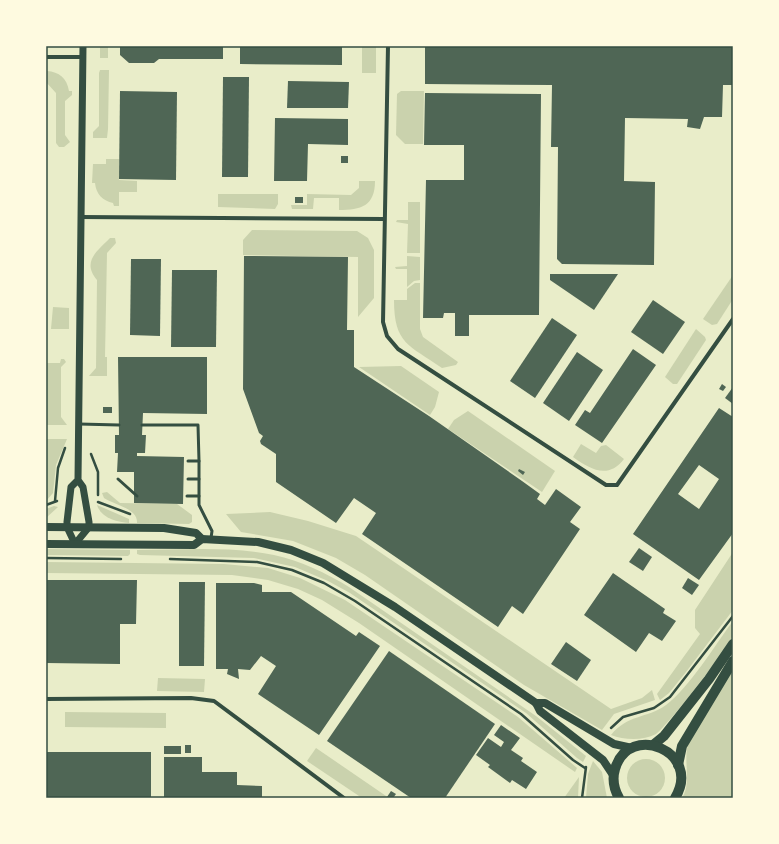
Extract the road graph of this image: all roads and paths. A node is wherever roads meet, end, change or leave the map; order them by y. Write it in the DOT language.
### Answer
graph roads {
  1 [pos="83,46"];
  2 [pos="388,46"];
  3 [pos="46,57"];
  4 [pos="83,57"];
  5 [pos="81,217"];
  6 [pos="384,219"];
  7 [pos="733,319"];
  8 [pos="78,424"];
  9 [pos="119,425"];
  10 [pos="142,425"];
  11 [pos="66,447"];
  12 [pos="90,451"];
  13 [pos="188,461"];
  14 [pos="199,461"];
  15 [pos="118,479"];
  16 [pos="188,479"];
  17 [pos="200,479"];
  18 [pos="78,480"];
  19 [pos="137,496"];
  20 [pos="187,496"];
  21 [pos="200,496"];
  22 [pos="55,501"];
  23 [pos="62,501"];
  24 [pos="46,505"];
  25 [pos="132,516"];
  26 [pos="46,527"];
  27 [pos="67,527"];
  28 [pos="89,527"];
  29 [pos="202,539"];
  30 [pos="211,540"];
  31 [pos="46,544"];
  32 [pos="75,544"];
  33 [pos="46,558"];
  34 [pos="127,558"];
  35 [pos="164,559"];
  36 [pos="733,616"];
  37 [pos="733,644"];
  38 [pos="733,661"];
  39 [pos="46,699"];
  40 [pos="536,703"];
  41 [pos="607,733"];
  42 [pos="653,745"];
  43 [pos="632,748"];
  44 [pos="587,763"];
  45 [pos="678,765"];
  46 [pos="585,768"];
  47 [pos="613,775"];
  48 [pos="618,797"];
  49 [pos="344,798"];
  50 [pos="582,798"];
  51 [pos="675,798"];
  1 -- 4 [label="street"];
  2 -- 6 [label="street"];
  3 -- 4 [label="street"];
  4 -- 5 [label="street"];
  5 -- 6 [label="street"];
  5 -- 8 [label="street"];
  6 -- 7 [label="street"];
  8 -- 9 [label="lane"];
  8 -- 18 [label="street"];
  10 -- 14 [label="lane"];
  11 -- 22 [label="path"];
  12 -- 25 [label="path"];
  13 -- 14 [label="lane"];
  14 -- 17 [label="lane"];
  15 -- 19 [label="lane"];
  16 -- 17 [label="lane"];
  17 -- 21 [label="lane"];
  18 -- 27 [label="street"];
  18 -- 28 [label="street"];
  20 -- 21 [label="lane"];
  21 -- 30 [label="lane"];
  22 -- 23 [label="path"];
  22 -- 24 [label="path"];
  26 -- 27 [label="main road"];
  27 -- 28 [label="main road"];
  27 -- 32 [label="street"];
  28 -- 29 [label="main road"];
  28 -- 32 [label="street"];
  29 -- 30 [label="main road"];
  29 -- 32 [label="main road"];
  30 -- 40 [label="main road"];
  31 -- 32 [label="main road"];
  33 -- 34 [label="path"];
  35 -- 46 [label="path"];
  36 -- 41 [label="path"];
  37 -- 42 [label="main road"];
  38 -- 45 [label="main road"];
  39 -- 49 [label="street"];
  40 -- 43 [label="main road"];
  40 -- 47 [label="main road"];
  42 -- 43 [label="main road"];
  42 -- 45 [label="main road"];
  43 -- 47 [label="main road"];
  44 -- 46 [label="path"];
  45 -- 51 [label="main road"];
  46 -- 50 [label="path"];
  47 -- 48 [label="main road"];
}
